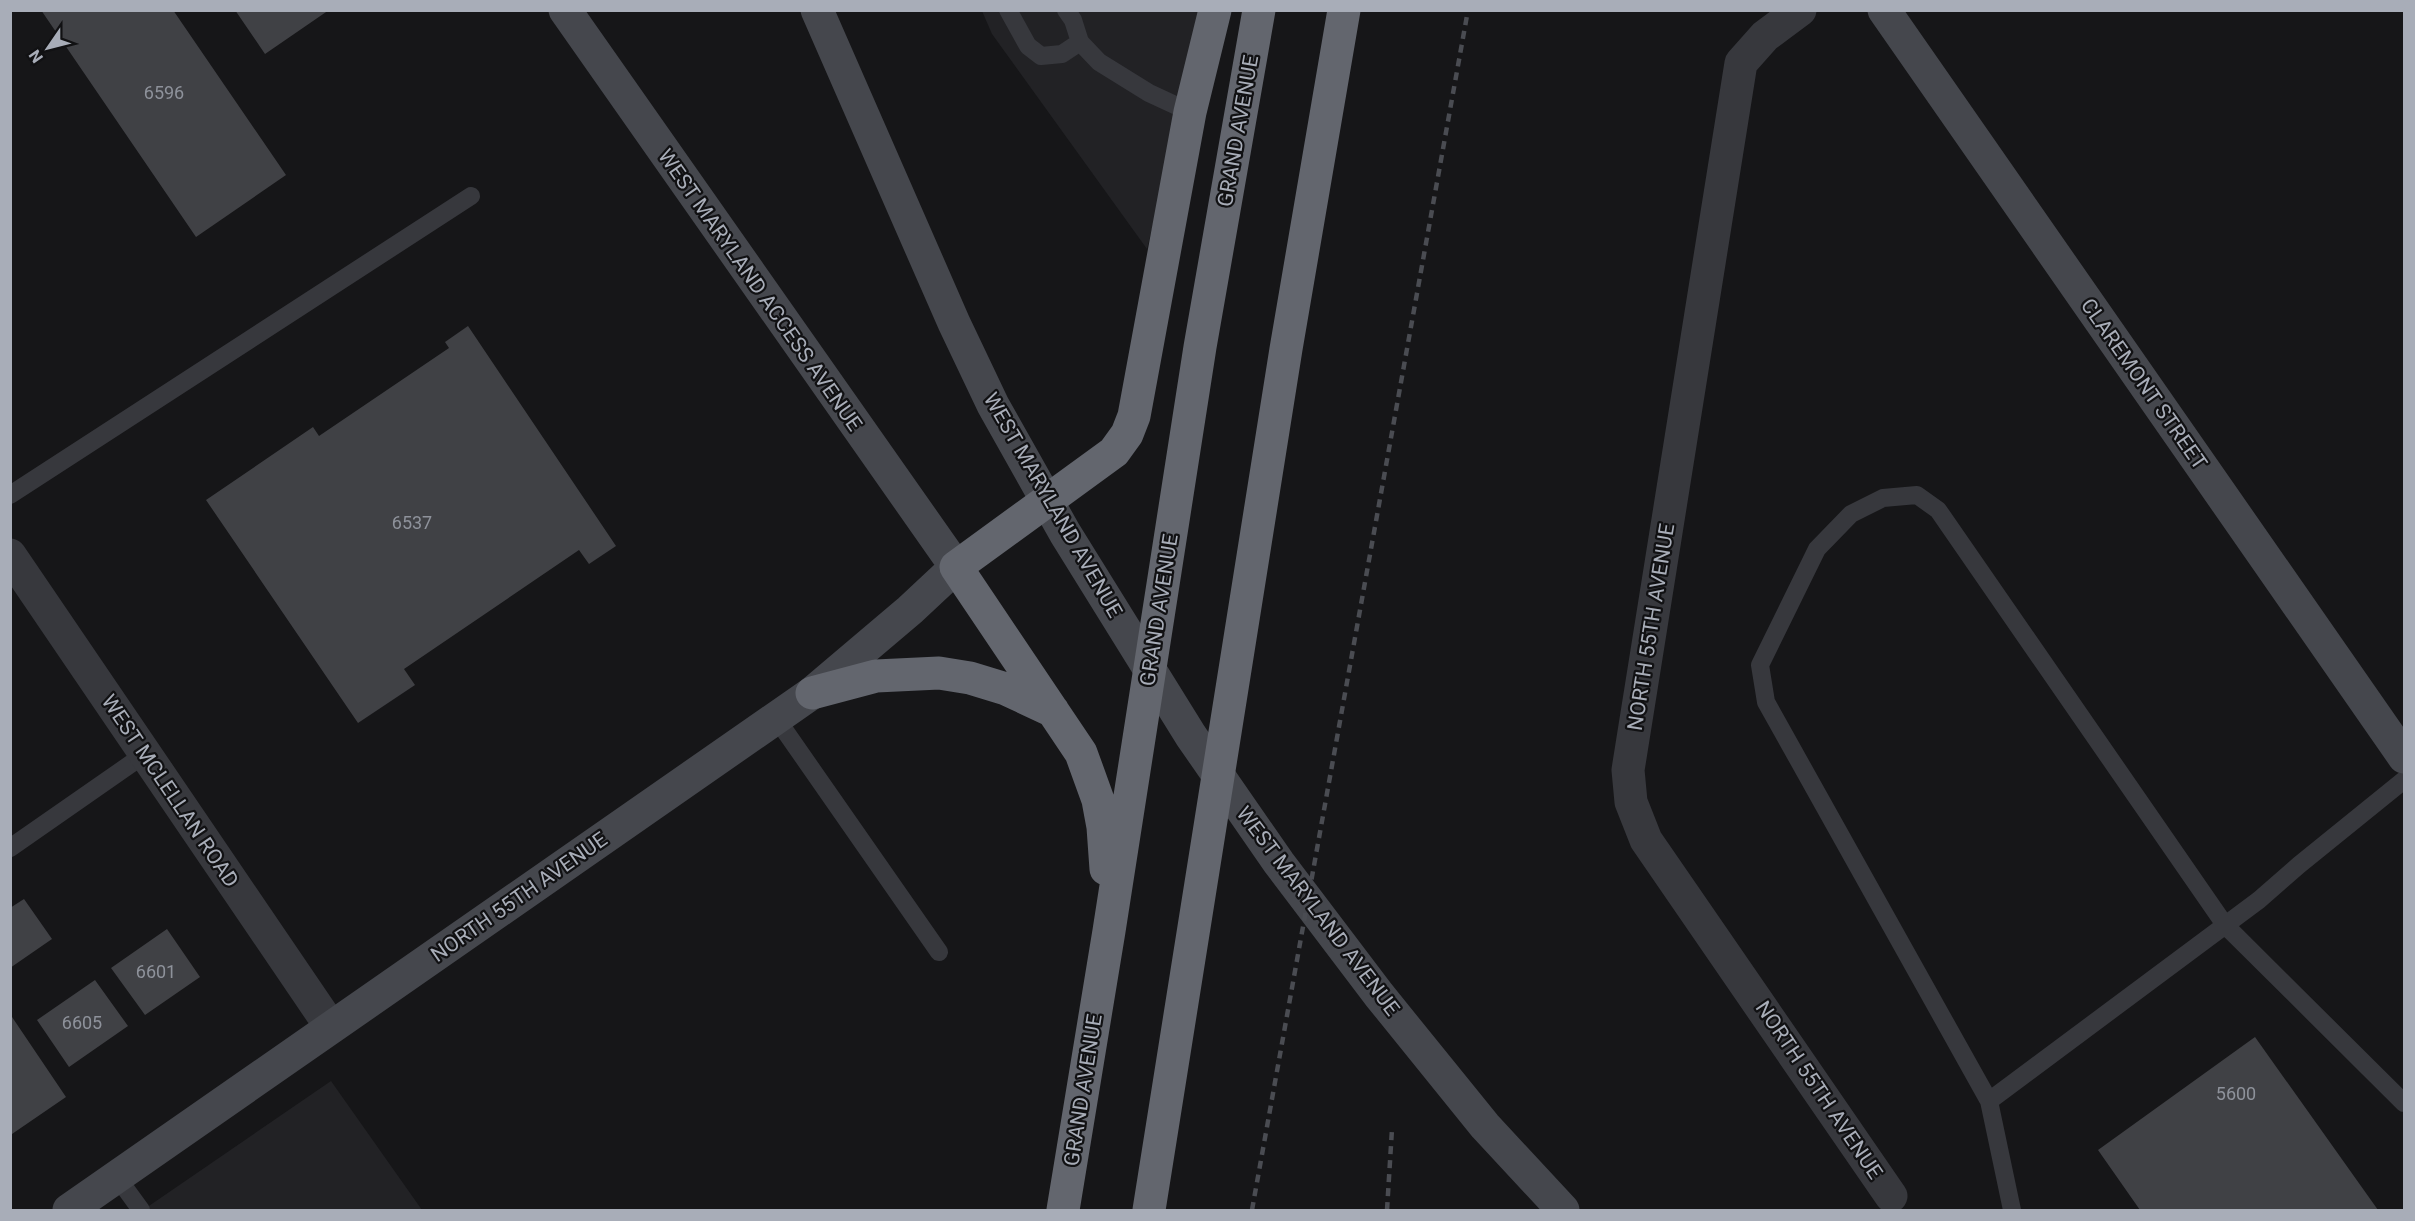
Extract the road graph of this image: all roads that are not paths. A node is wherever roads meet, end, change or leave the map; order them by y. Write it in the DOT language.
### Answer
graph roads {
  1 [pos="565,10"];
  2 [pos="817,10"];
  3 [pos="1008,10"];
  4 [pos="1066,10"];
  5 [pos="1215,10"];
  6 [pos="1259,10"];
  7 [pos="1344,10"];
  8 [pos="1800,10"];
  9 [pos="1884,10"];
  10 [pos="1080,42"];
  11 [pos="1190,112"];
  12 [pos="471,196"];
  13 [pos="10,495"];
  14 [pos="10,555"];
  15 [pos="956,567"];
  16 [pos="812,693"];
  17 [pos="1054,712"];
  18 [pos="776,718"];
  19 [pos="145,754"];
  20 [pos="2404,757"];
  21 [pos="2404,780"];
  22 [pos="10,848"];
  23 [pos="2225,925"];
  24 [pos="1110,931"];
  25 [pos="939,952"];
  26 [pos="331,1027"];
  27 [pos="1989,1101"];
  28 [pos="2404,1103"];
  29 [pos="117,1177"];
  30 [pos="1891,1196"];
  31 [pos="69,1210"];
  32 [pos="141,1210"];
  33 [pos="1063,1210"];
  34 [pos="1149,1210"];
  35 [pos="1563,1210"];
  36 [pos="2012,1210"];
  1 -- 15 [label="street, WEST MARYLAND ACCESS AVENUE"];
  2 -- 35 [label="street, WEST MARYLAND AVENUE"];
  3 -- 10 [label="lane"];
  4 -- 10 [label="lane"];
  5 -- 11 [label="highway"];
  6 -- 24 [label="highway, GRAND AVENUE"];
  7 -- 34 [label="highway"];
  8 -- 30 [label="street, NORTH 55TH AVENUE"];
  9 -- 20 [label="street, CLAREMONT STREET"];
  10 -- 11 [label="lane"];
  11 -- 15 [label="highway"];
  12 -- 13 [label="lane"];
  14 -- 19 [label="street, WEST MCLELLAN ROAD"];
  15 -- 16 [label="street, NORTH 55TH AVENUE"];
  15 -- 17 [label="highway"];
  16 -- 17 [label="highway"];
  16 -- 18 [label="street, NORTH 55TH AVENUE"];
  17 -- 24 [label="highway"];
  18 -- 25 [label="lane"];
  18 -- 26 [label="street, NORTH 55TH AVENUE"];
  19 -- 22 [label="lane"];
  19 -- 26 [label="street, WEST MCLELLAN ROAD"];
  21 -- 23 [label="lane"];
  23 -- 27 [label="lane"];
  23 -- 27 [label="lane"];
  23 -- 28 [label="lane"];
  24 -- 33 [label="highway, GRAND AVENUE"];
  26 -- 29 [label="street, NORTH 55TH AVENUE"];
  27 -- 36 [label="lane"];
  29 -- 31 [label="street, NORTH 55TH AVENUE"];
  29 -- 32 [label="lane"];
}
